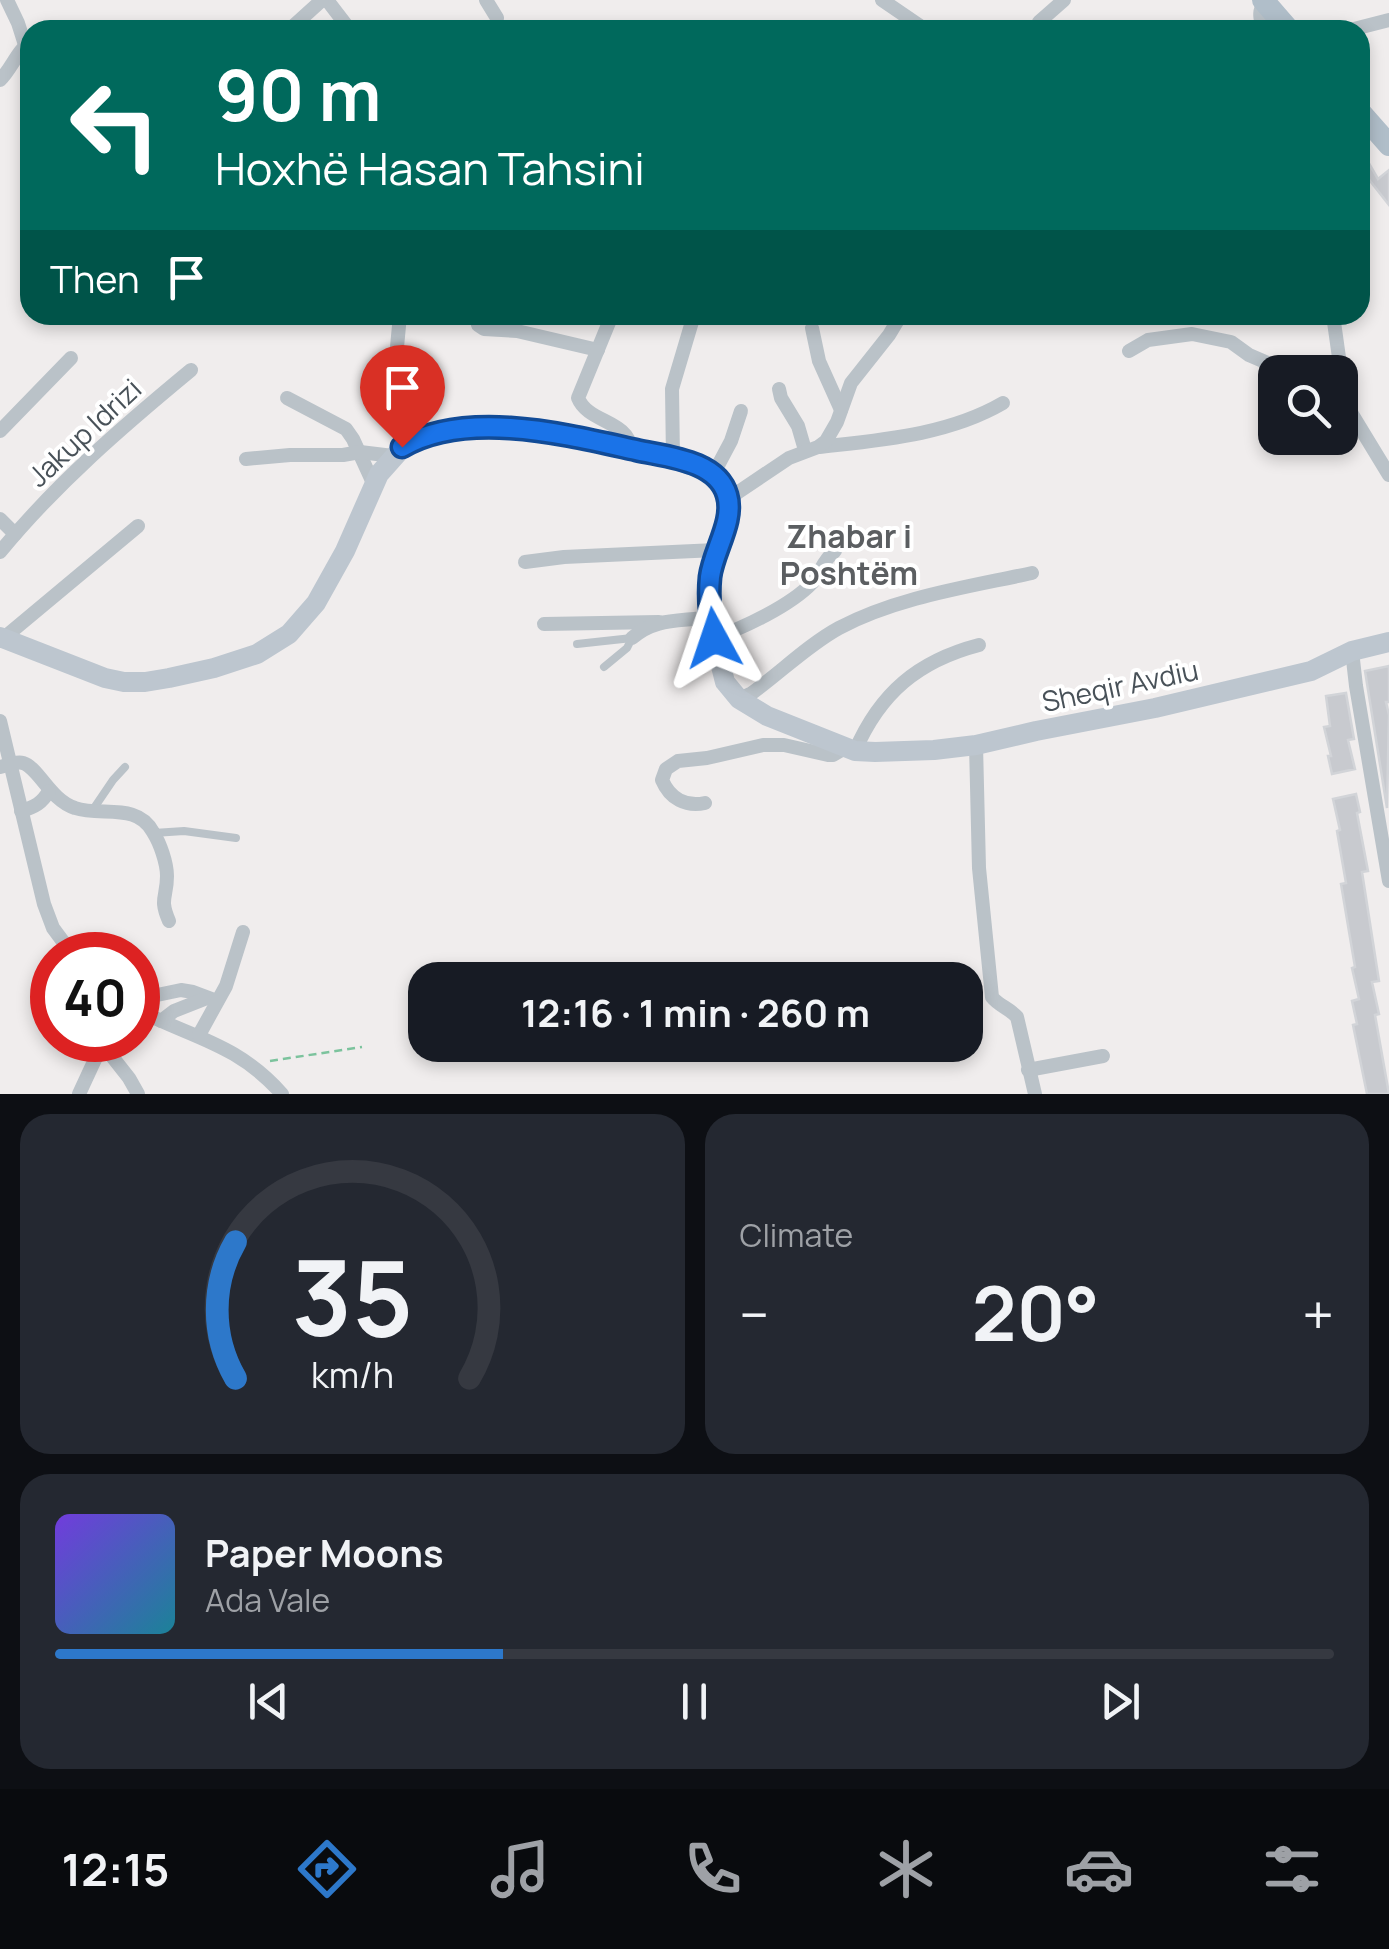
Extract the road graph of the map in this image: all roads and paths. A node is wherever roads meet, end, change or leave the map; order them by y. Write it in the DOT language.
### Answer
graph roads {
  1 [pos="6,0"];
  2 [pos="325,0"];
  3 [pos="486,0"];
  4 [pos="882,0"];
  5 [pos="1064,0"];
  6 [pos="497,18"];
  7 [pos="301,20"];
  8 [pos="344,20"];
  9 [pos="907,20"];
  10 [pos="1041,20"];
  11 [pos="20,28"];
  12 [pos="20,54"];
  13 [pos="0,80"];
  14 [pos="1370,123"];
  15 [pos="1389,145"];
  16 [pos="399,325"];
  17 [pos="478,325"];
  18 [pos="608,325"];
  19 [pos="691,325"];
  20 [pos="895,325"];
  21 [pos="1333,325"];
  22 [pos="812,328"];
  23 [pos="598,350"];
  24 [pos="1129,351"];
  25 [pos="1337,355"];
  26 [pos="71,358"];
  27 [pos="1258,359"];
  28 [pos="191,370"];
  29 [pos="779,389"];
  30 [pos="286,398"];
  31 [pos="1003,403"];
  32 [pos="841,410"];
  33 [pos="741,411"];
  34 [pos="1358,426"];
  35 [pos="0,431"];
  36 [pos="631,449"];
  37 [pos="811,449"];
  38 [pos="360,452"];
  39 [pos="398,452"];
  40 [pos="246,459"];
  41 [pos="673,459"];
  42 [pos="714,473"];
  43 [pos="1389,475"];
  44 [pos="374,485"];
  45 [pos="728,498"];
  46 [pos="0,519"];
  47 [pos="138,526"];
  48 [pos="15,534"];
  49 [pos="716,550"];
  50 [pos="835,551"];
  51 [pos="0,552"];
  52 [pos="525,562"];
  53 [pos="1032,572"];
  54 [pos="659,622"];
  55 [pos="544,624"];
  56 [pos="712,628"];
  57 [pos="632,638"];
  58 [pos="1,639"];
  59 [pos="1389,642"];
  60 [pos="577,644"];
  61 [pos="979,645"];
  62 [pos="1352,651"];
  63 [pos="604,667"];
  64 [pos="739,699"];
  65 [pos="0,722"];
  66 [pos="976,745"];
  67 [pos="850,749"];
  68 [pos="6,765"];
  69 [pos="125,767"];
  70 [pos="49,791"];
  71 [pos="705,802"];
  72 [pos="22,811"];
  73 [pos="92,811"];
  74 [pos="154,833"];
  75 [pos="236,838"];
  76 [pos="1389,881"];
  77 [pos="169,921"];
  78 [pos="56,932"];
  79 [pos="243,932"];
  80 [pos="160,994"];
  81 [pos="212,1000"];
  82 [pos="161,1021"];
  83 [pos="199,1035"];
  84 [pos="362,1047"];
  85 [pos="1104,1056"];
  86 [pos="95,1062"];
  87 [pos="118,1062"];
  88 [pos="254,1066"];
  89 [pos="1028,1070"];
  90 [pos="80,1094"];
  91 [pos="138,1094"];
  92 [pos="282,1094"];
  93 [pos="1035,1094"];
  1 -- 11 [label="street"];
  2 -- 7 [label="street"];
  2 -- 8 [label="street"];
  3 -- 6 [label="street"];
  4 -- 9 [label="street"];
  5 -- 10 [label="street"];
  12 -- 13 [label="street"];
  14 -- 15 [label="main road"];
  16 -- 39 [label="street"];
  17 -- 23 [label="street"];
  18 -- 23 [label="street"];
  19 -- 41 [label="street"];
  20 -- 32 [label="street"];
  21 -- 25 [label="street"];
  22 -- 32 [label="street"];
  23 -- 36 [label="street"];
  24 -- 27 [label="street"];
  26 -- 35 [label="street"];
  28 -- 48 [label="street, Jakup Idrizi"];
  29 -- 37 [label="street"];
  30 -- 38 [label="street"];
  31 -- 37 [label="street"];
  32 -- 37 [label="street"];
  33 -- 42 [label="street"];
  34 -- 43 [label="street"];
  36 -- 39 [label="street"];
  36 -- 41 [label="street"];
  37 -- 45 [label="street"];
  38 -- 39 [label="street"];
  38 -- 40 [label="street"];
  38 -- 44 [label="street"];
  39 -- 44 [label="street"];
  41 -- 42 [label="street"];
  42 -- 45 [label="street"];
  44 -- 58 [label="street"];
  45 -- 49 [label="street"];
  46 -- 48 [label="street"];
  47 -- 58 [label="street"];
  48 -- 51 [label="street, Jakup Idrizi"];
  49 -- 52 [label="street"];
  49 -- 56 [label="street"];
  50 -- 56 [label="street"];
  53 -- 64 [label="street"];
  54 -- 55 [label="street"];
  54 -- 56 [label="street"];
  54 -- 57 [label="street"];
  56 -- 64 [label="street"];
  57 -- 60 [label="lane"];
  57 -- 63 [label="lane"];
  59 -- 62 [label="street, Sheqir Avdiu"];
  61 -- 67 [label="street"];
  62 -- 66 [label="street, Sheqir Avdiu"];
  62 -- 76 [label="street"];
  64 -- 67 [label="street, Sheqir Avdiu"];
  65 -- 68 [label="street"];
  66 -- 67 [label="street, Sheqir Avdiu"];
  66 -- 89 [label="street"];
  67 -- 71 [label="street, Sheqir Avdiu"];
  68 -- 70 [label="street"];
  68 -- 72 [label="street"];
  69 -- 73 [label="lane"];
  70 -- 72 [label="street"];
  70 -- 73 [label="street"];
  72 -- 78 [label="street"];
  73 -- 74 [label="street"];
  74 -- 75 [label="lane"];
  74 -- 77 [label="street"];
  79 -- 81 [label="street"];
  80 -- 81 [label="street"];
  81 -- 82 [label="street"];
  81 -- 83 [label="street"];
  82 -- 83 [label="street"];
  83 -- 88 [label="street"];
  84 -- 88 [label="path"];
  85 -- 89 [label="street"];
  86 -- 90 [label="street"];
  87 -- 91 [label="street"];
  88 -- 92 [label="street"];
  89 -- 93 [label="street"];
}
